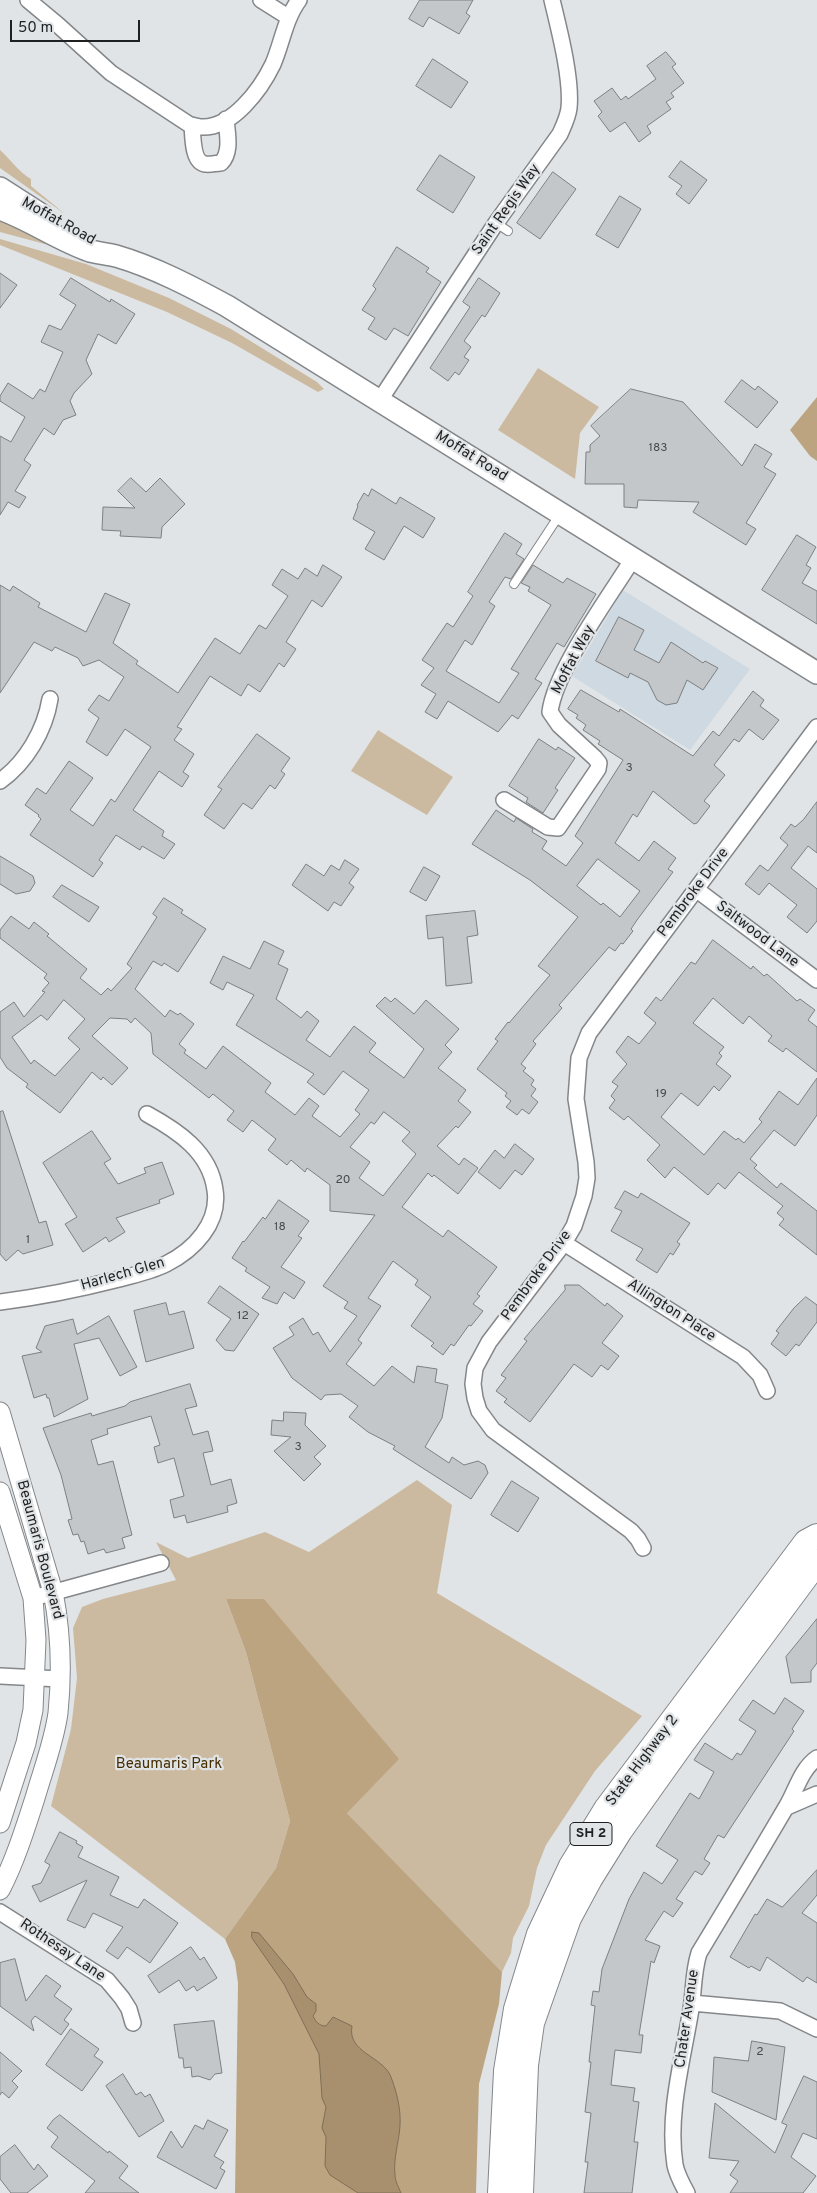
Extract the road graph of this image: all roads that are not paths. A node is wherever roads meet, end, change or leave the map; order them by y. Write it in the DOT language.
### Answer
graph roads {
  1 [pos="28,0"];
  2 [pos="261,0"];
  3 [pos="299,0"];
  4 [pos="552,0"];
  5 [pos="288,17"];
  6 [pos="226,119"];
  7 [pos="192,125"];
  8 [pos="0,188"];
  9 [pos="0,209"];
  10 [pos="116,256"];
  11 [pos="380,400"];
  12 [pos="561,512"];
  13 [pos="634,557"];
  14 [pos="514,584"];
  15 [pos="817,673"];
  16 [pos="50,699"];
  17 [pos="817,728"];
  18 [pos="0,781"];
  19 [pos="504,800"];
  20 [pos="697,890"];
  21 [pos="817,980"];
  22 [pos="147,1114"];
  23 [pos="564,1243"];
  24 [pos="0,1302"];
  25 [pos="768,1391"];
  26 [pos="0,1412"];
  27 [pos="0,1492"];
  28 [pos="817,1536"];
  29 [pos="643,1548"];
  30 [pos="817,1562"];
  31 [pos="161,1563"];
  32 [pos="53,1592"];
  33 [pos="33,1598"];
  34 [pos="0,1676"];
  35 [pos="36,1677"];
  36 [pos="60,1679"];
  37 [pos="817,1758"];
  38 [pos="817,1794"];
  39 [pos="787,1807"];
  40 [pos="0,1823"];
  41 [pos="0,1890"];
  42 [pos="0,1912"];
  43 [pos="692,2003"];
  44 [pos="133,2023"];
  45 [pos="817,2029"];
  46 [pos="500,2193"];
  47 [pos="521,2193"];
  48 [pos="687,2193"];
  1 -- 7 [label="street"];
  2 -- 5 [label="street"];
  3 -- 5 [label="street"];
  4 -- 11 [label="street, Saint Regis Way"];
  5 -- 6 [label="street"];
  6 -- 7 [label="street"];
  6 -- 7 [label="street"];
  8 -- 10 [label="main road, Moffat Road"];
  9 -- 10 [label="main road, Moffat Road"];
  10 -- 11 [label="main road, Moffat Road"];
  11 -- 12 [label="main road, Moffat Road"];
  12 -- 13 [label="main road, Moffat Road"];
  12 -- 14 [label="lane"];
  13 -- 15 [label="main road, Moffat Road"];
  13 -- 19 [label="street, Moffat Way"];
  16 -- 18 [label="street"];
  17 -- 20 [label="street, Pembroke Drive"];
  20 -- 21 [label="street, Saltwood Lane"];
  20 -- 23 [label="street, Pembroke Drive"];
  22 -- 24 [label="street, Harlech Glen"];
  23 -- 25 [label="street, Allington Place"];
  23 -- 29 [label="street, Pembroke Drive"];
  26 -- 32 [label="street, Beaumaris Boulevard"];
  27 -- 33 [label="street, Beaumaris Boulevard"];
  28 -- 46 [label="highway, State Highway 2 / SH 2"];
  30 -- 47 [label="highway, State Highway 2 / SH 2"];
  31 -- 32 [label="street"];
  32 -- 33 [label="street"];
  32 -- 36 [label="street, Beaumaris Boulevard"];
  33 -- 35 [label="street, Beaumaris Boulevard"];
  34 -- 35 [label="street"];
  35 -- 36 [label="street"];
  35 -- 40 [label="street, Beaumaris Boulevard"];
  36 -- 41 [label="street, Beaumaris Boulevard"];
  37 -- 39 [label="street, Chater Avenue"];
  38 -- 39 [label="street"];
  39 -- 43 [label="street, Chater Avenue"];
  42 -- 44 [label="street, Rothesay Lane"];
  43 -- 45 [label="street"];
  43 -- 48 [label="street, Chater Avenue"];
}
